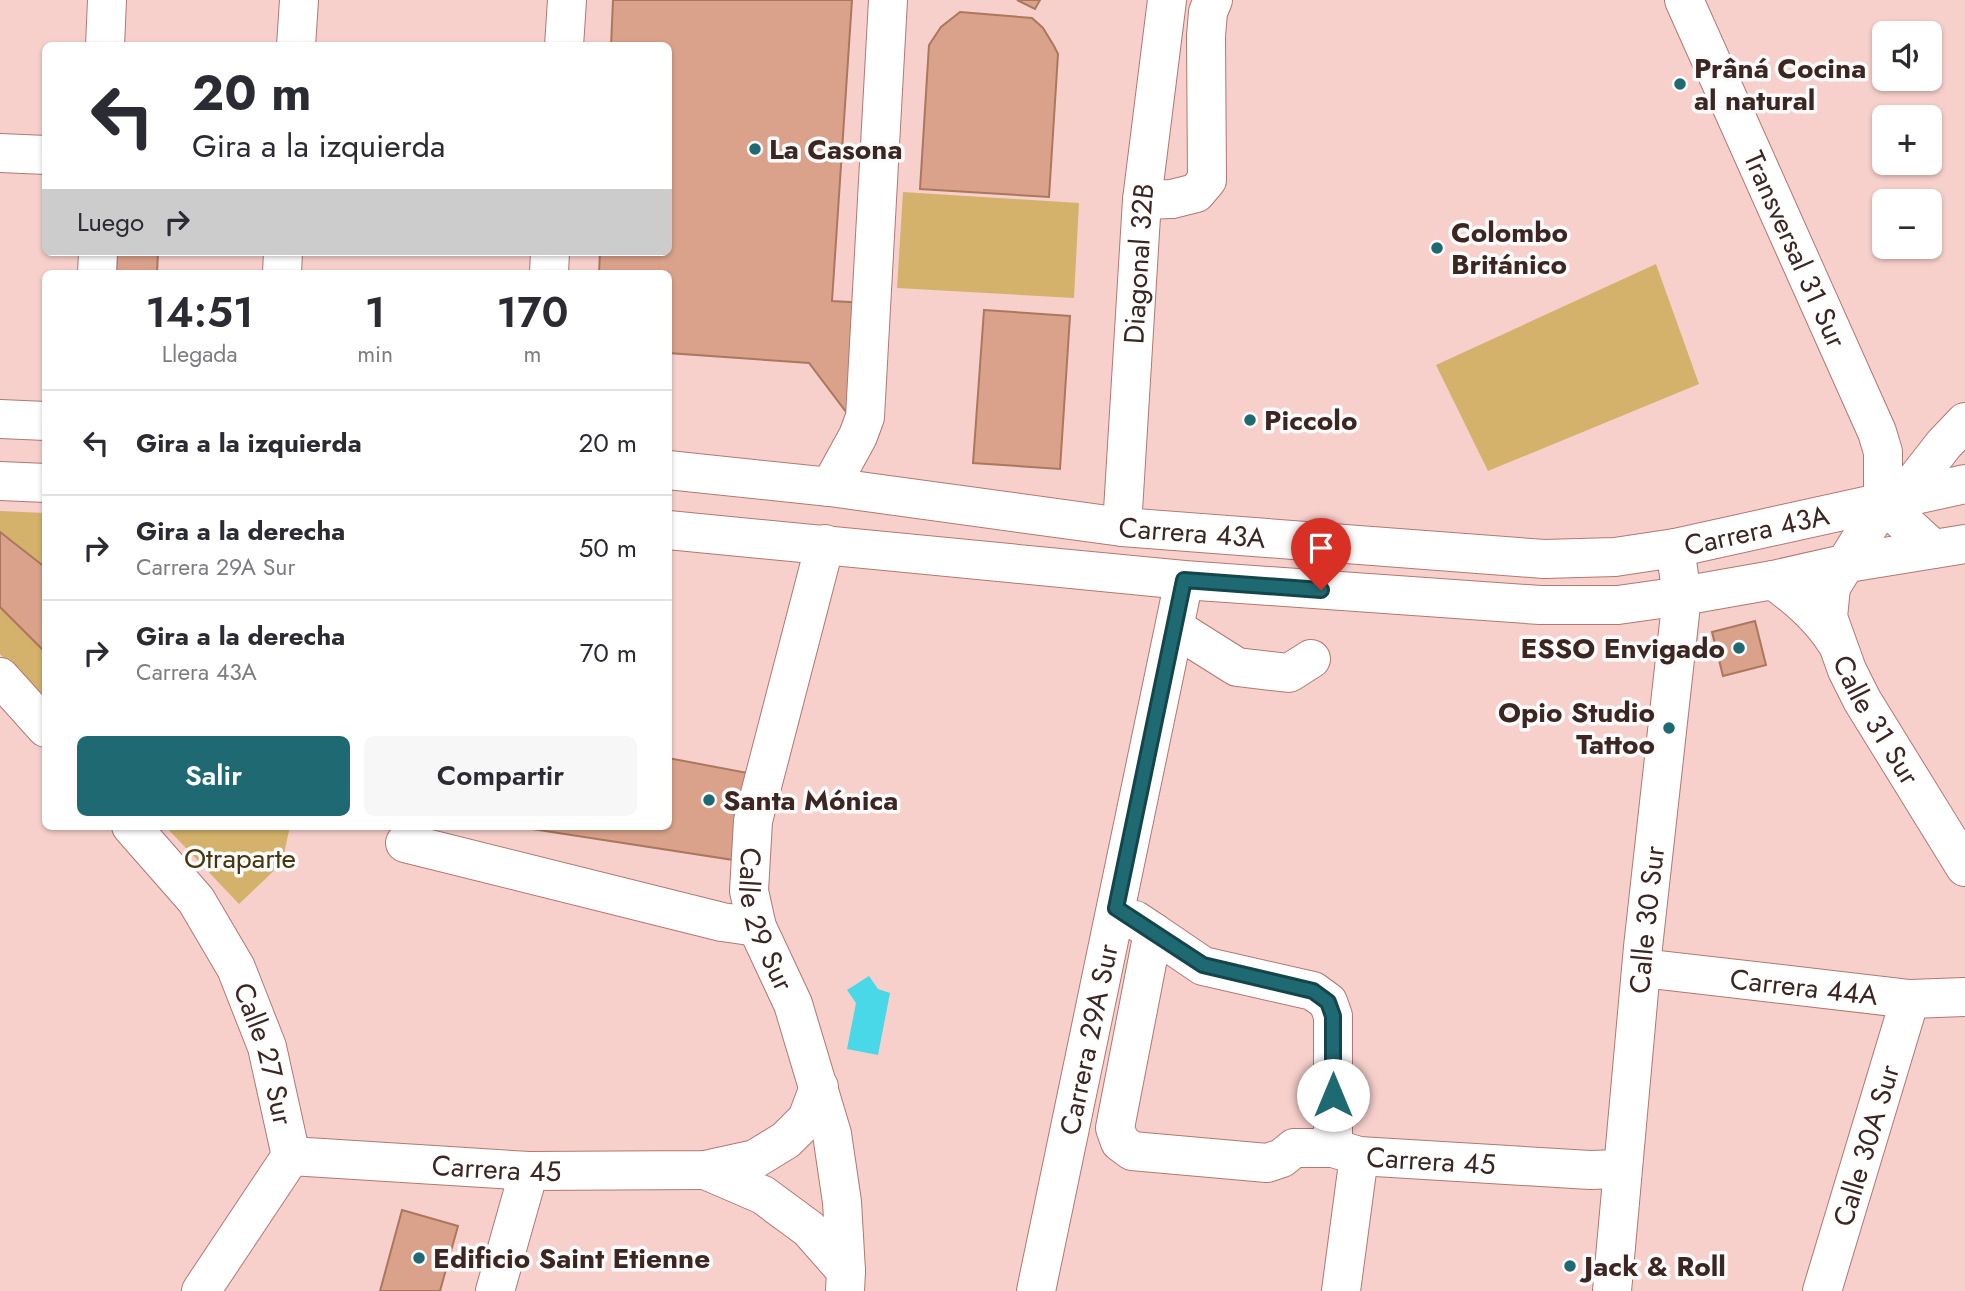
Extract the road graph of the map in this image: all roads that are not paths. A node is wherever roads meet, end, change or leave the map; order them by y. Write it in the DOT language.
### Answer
graph roads {
  1 [pos="107,0"];
  2 [pos="299,0"];
  3 [pos="567,0"];
  4 [pos="888,0"];
  5 [pos="1167,0"];
  6 [pos="1213,0"];
  7 [pos="1688,1"];
  8 [pos="105,42"];
  9 [pos="296,42"];
  10 [pos="564,42"];
  11 [pos="0,153"];
  12 [pos="42,155"];
  13 [pos="1142,200"];
  14 [pos="0,419"];
  15 [pos="42,421"];
  16 [pos="1965,422"];
  17 [pos="672,470"];
  18 [pos="0,481"];
  19 [pos="42,483"];
  20 [pos="1965,484"];
  21 [pos="830,486"];
  22 [pos="1892,501"];
  23 [pos="1122,527"];
  24 [pos="672,530"];
  25 [pos="825,544"];
  26 [pos="1949,546"];
  27 [pos="1675,548"];
  28 [pos="1848,563"];
  29 [pos="1184,580"];
  30 [pos="1773,580"];
  31 [pos="1682,596"];
  32 [pos="1175,628"];
  33 [pos="1836,642"];
  34 [pos="1311,659"];
  35 [pos="0,677"];
  36 [pos="42,724"];
  37 [pos="135,830"];
  38 [pos="405,843"];
  39 [pos="1965,867"];
  40 [pos="1116,908"];
  41 [pos="757,927"];
  42 [pos="1153,932"];
  43 [pos="1642,968"];
  44 [pos="1965,997"];
  45 [pos="1910,999"];
  46 [pos="819,1087"];
  47 [pos="1346,1152"];
  48 [pos="291,1156"];
  49 [pos="1621,1168"];
  50 [pos="705,1170"];
  51 [pos="529,1171"];
  52 [pos="845,1281"];
  53 [pos="201,1291"];
  54 [pos="495,1291"];
  55 [pos="1035,1291"];
  56 [pos="1341,1291"];
  57 [pos="1612,1291"];
  58 [pos="1822,1291"];
  1 -- 8 [label="street"];
  2 -- 9 [label="street"];
  3 -- 10 [label="street"];
  4 -- 21 [label="street"];
  5 -- 13 [label="street, Diagonal 32B"];
  6 -- 13 [label="street"];
  7 -- 22 [label="street, Transversal 31 Sur"];
  11 -- 12 [label="street"];
  13 -- 23 [label="street, Diagonal 32B"];
  14 -- 15 [label="street"];
  16 -- 22 [label="street"];
  17 -- 21 [label="street, Carrera 43A"];
  18 -- 19 [label="street"];
  20 -- 22 [label="street, Carrera 43A"];
  21 -- 23 [label="street, Carrera 43A"];
  22 -- 26 [label="street"];
  22 -- 27 [label="street, Carrera 43A"];
  22 -- 28 [label="street"];
  23 -- 27 [label="street, Carrera 43A"];
  24 -- 25 [label="street, Carrera 43A"];
  25 -- 29 [label="street, Carrera 43A"];
  25 -- 41 [label="street, Calle 29 Sur"];
  26 -- 28 [label="street, Carrera 43A"];
  27 -- 31 [label="street, Calle 30 Sur"];
  28 -- 30 [label="street, Carrera 43A"];
  28 -- 33 [label="street, Calle 31 Sur"];
  29 -- 31 [label="street, Carrera 43A"];
  29 -- 32 [label="street, Carrera 29A Sur"];
  30 -- 31 [label="street, Carrera 43A"];
  30 -- 33 [label="street"];
  31 -- 43 [label="street, Calle 30 Sur"];
  32 -- 34 [label="street"];
  32 -- 40 [label="street, Carrera 29A Sur"];
  33 -- 39 [label="street, Calle 31 Sur"];
  35 -- 36 [label="street"];
  37 -- 48 [label="street, Calle 27 Sur"];
  38 -- 41 [label="street"];
  40 -- 42 [label="street"];
  40 -- 55 [label="street, Carrera 29A Sur"];
  41 -- 46 [label="street, Calle 29 Sur"];
  42 -- 47 [label="street, Carrera 45"];
  42 -- 47 [label="street"];
  43 -- 45 [label="street, Carrera 44A"];
  43 -- 49 [label="street, Calle 30 Sur"];
  44 -- 45 [label="street, Carrera 44A"];
  45 -- 58 [label="street, Calle 30A Sur"];
  46 -- 50 [label="street, Carrera 45"];
  46 -- 52 [label="street, Calle 29 Sur"];
  47 -- 49 [label="street, Carrera 45"];
  47 -- 56 [label="street"];
  48 -- 51 [label="street, Carrera 45"];
  48 -- 53 [label="street, Calle 27 Sur"];
  49 -- 57 [label="street, Calle 30 Sur"];
  50 -- 51 [label="street, Carrera 45"];
  50 -- 52 [label="street, Carrera 45"];
  51 -- 54 [label="street"];
}
